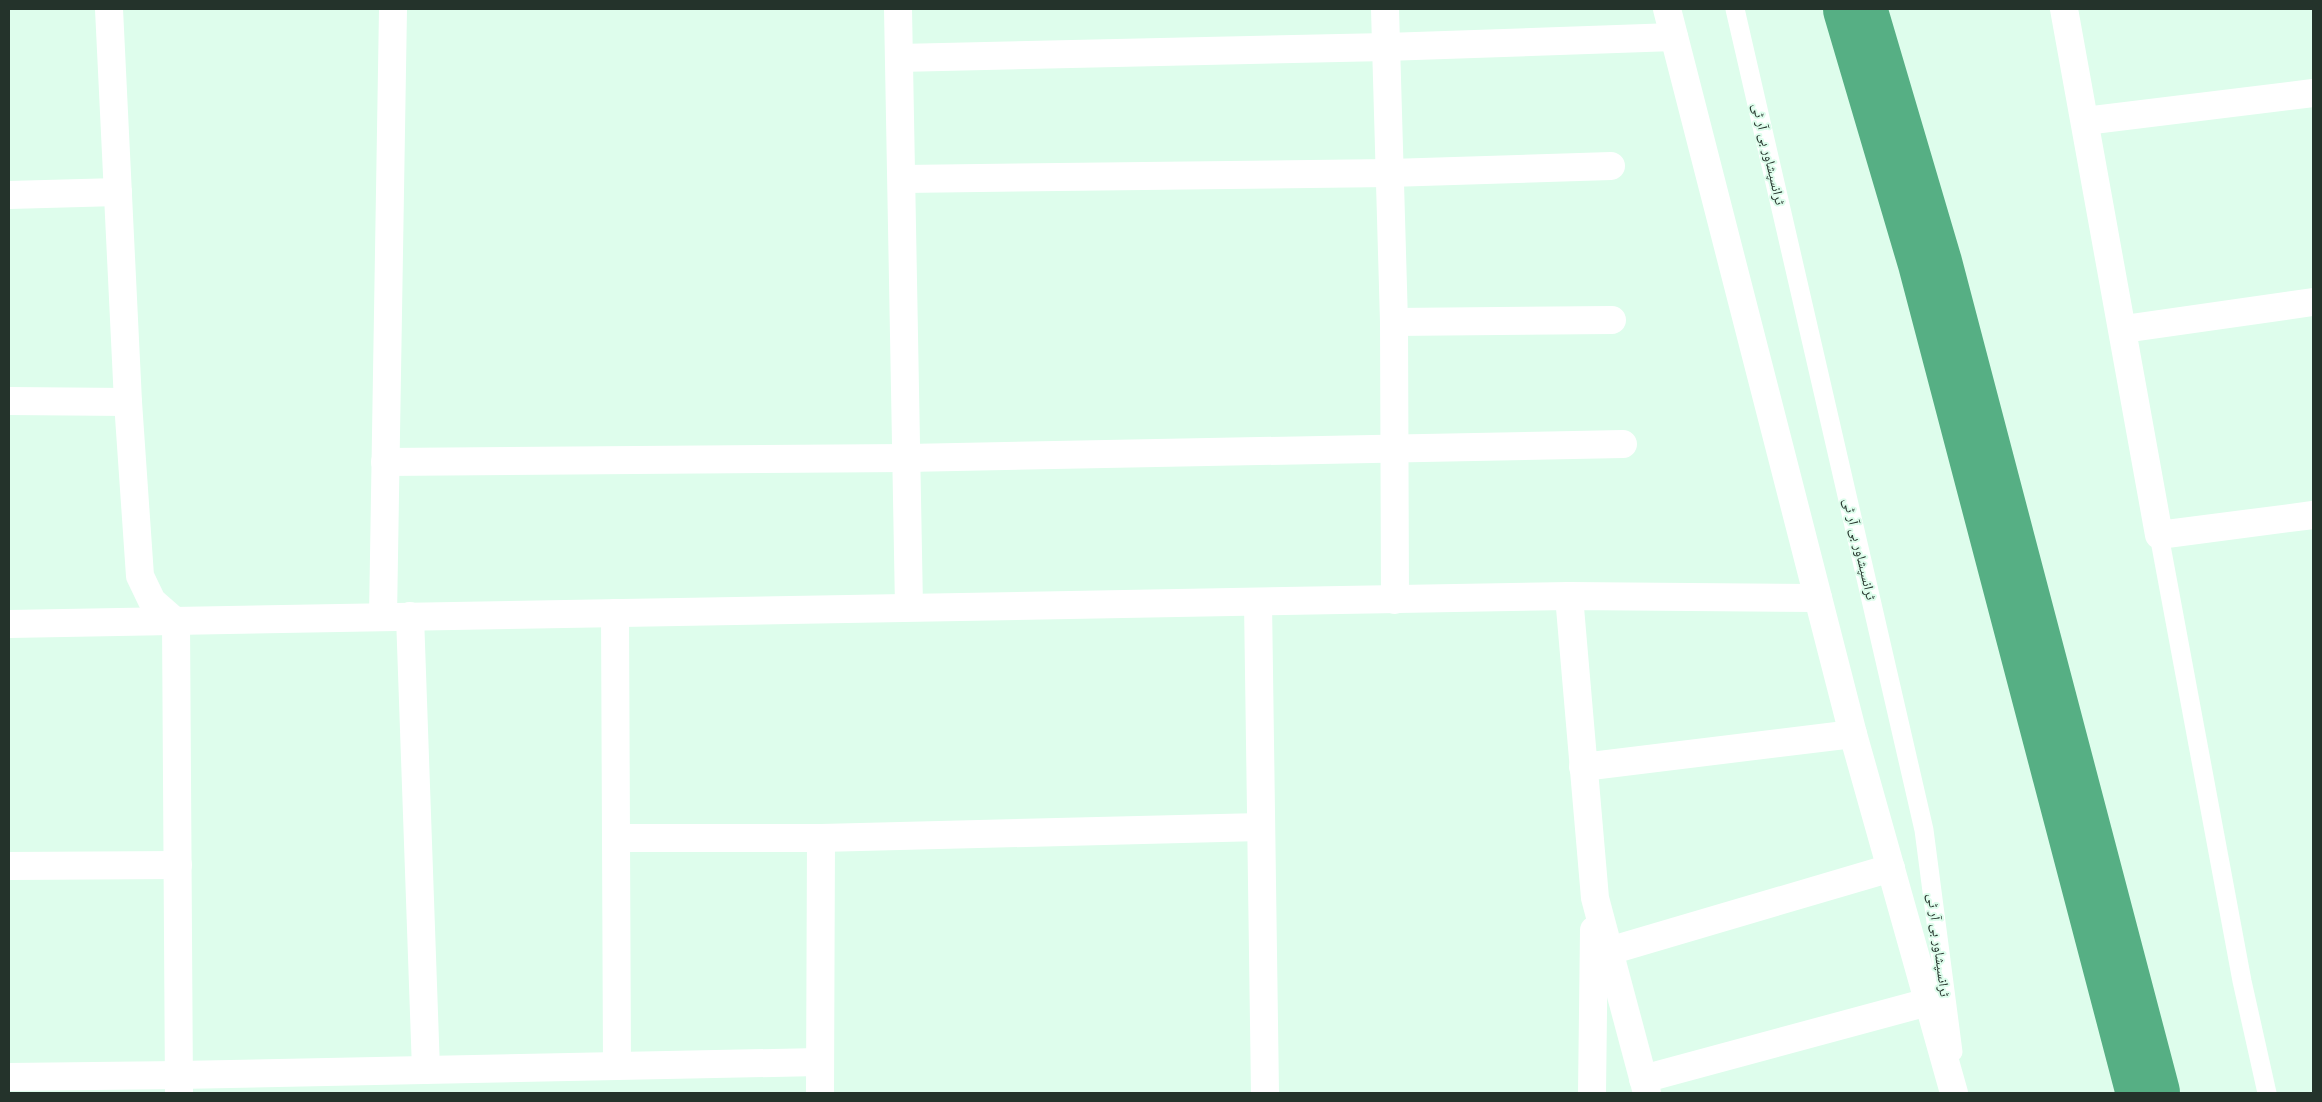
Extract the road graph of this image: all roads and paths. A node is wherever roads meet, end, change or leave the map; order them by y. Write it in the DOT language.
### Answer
graph roads {
  1 [pos="109,9"];
  2 [pos="393,9"];
  3 [pos="898,9"];
  4 [pos="1385,9"];
  5 [pos="1667,9"];
  6 [pos="1735,9"];
  7 [pos="2064,9"];
  8 [pos="1674,37"];
  9 [pos="1386,47"];
  10 [pos="899,58"];
  11 [pos="2313,93"];
  12 [pos="2085,121"];
  13 [pos="1611,166"];
  14 [pos="1390,173"];
  15 [pos="903,179"];
  16 [pos="118,192"];
  17 [pos="9,195"];
  18 [pos="2313,302"];
  19 [pos="1612,320"];
  20 [pos="1394,322"];
  21 [pos="2124,329"];
  22 [pos="9,402"];
  23 [pos="128,402"];
  24 [pos="1623,444"];
  25 [pos="1394,449"];
  26 [pos="907,458"];
  27 [pos="385,462"];
  28 [pos="2313,515"];
  29 [pos="2160,535"];
  30 [pos="1569,596"];
  31 [pos="1818,598"];
  32 [pos="1395,600"];
  33 [pos="1258,602"];
  34 [pos="909,608"];
  35 [pos="615,612"];
  36 [pos="410,616"];
  37 [pos="383,617"];
  38 [pos="176,622"];
  39 [pos="9,624"];
  40 [pos="1853,734"];
  41 [pos="1583,767"];
  42 [pos="1261,827"];
  43 [pos="616,838"];
  44 [pos="821,838"];
  45 [pos="178,865"];
  46 [pos="9,866"];
  47 [pos="1891,868"];
  48 [pos="1595,898"];
  49 [pos="1609,951"];
  50 [pos="1928,1002"];
  51 [pos="819,1062"];
  52 [pos="617,1066"];
  53 [pos="9,1077"];
  54 [pos="415,1078"];
  55 [pos="179,1084"];
  56 [pos="1645,1086"];
  57 [pos="820,1093"];
  58 [pos="1265,1093"];
  59 [pos="1592,1093"];
  60 [pos="1954,1093"];
  61 [pos="1958,1093"];
  62 [pos="2267,1093"];
  1 -- 16 [label="street"];
  2 -- 27 [label="street"];
  3 -- 10 [label="street"];
  4 -- 9 [label="street"];
  5 -- 8 [label="street"];
  6 -- 61 [label="lane, ٹرانسپشاور بی آر ٹی"];
  7 -- 12 [label="street"];
  8 -- 9 [label="street"];
  8 -- 31 [label="street"];
  9 -- 10 [label="street"];
  9 -- 14 [label="street"];
  10 -- 15 [label="street"];
  11 -- 12 [label="street"];
  12 -- 21 [label="street"];
  13 -- 14 [label="street"];
  14 -- 15 [label="street"];
  14 -- 20 [label="street"];
  15 -- 26 [label="street"];
  16 -- 17 [label="street"];
  16 -- 23 [label="street"];
  18 -- 21 [label="street"];
  19 -- 20 [label="street"];
  20 -- 25 [label="street"];
  21 -- 29 [label="street"];
  22 -- 23 [label="street"];
  23 -- 38 [label="street"];
  24 -- 25 [label="street"];
  25 -- 26 [label="street"];
  25 -- 32 [label="street"];
  26 -- 27 [label="street"];
  26 -- 34 [label="street"];
  27 -- 37 [label="street"];
  28 -- 29 [label="street"];
  29 -- 62 [label="lane"];
  30 -- 31 [label="street"];
  30 -- 32 [label="street"];
  30 -- 41 [label="street"];
  31 -- 40 [label="street"];
  32 -- 33 [label="street"];
  33 -- 34 [label="street"];
  33 -- 42 [label="street"];
  34 -- 35 [label="street"];
  35 -- 36 [label="street"];
  35 -- 43 [label="street"];
  36 -- 37 [label="street"];
  36 -- 54 [label="street"];
  37 -- 38 [label="street"];
  38 -- 39 [label="street"];
  38 -- 45 [label="street"];
  40 -- 41 [label="street"];
  40 -- 47 [label="street"];
  41 -- 48 [label="street"];
  42 -- 44 [label="street"];
  42 -- 58 [label="street"];
  43 -- 44 [label="street"];
  43 -- 52 [label="street"];
  44 -- 51 [label="street"];
  45 -- 46 [label="street"];
  45 -- 55 [label="street"];
  47 -- 49 [label="street"];
  47 -- 50 [label="street"];
  48 -- 49 [label="street"];
  48 -- 59 [label="street"];
  49 -- 56 [label="street"];
  50 -- 56 [label="street"];
  50 -- 60 [label="street"];
  51 -- 52 [label="street"];
  51 -- 57 [label="street"];
  52 -- 54 [label="street"];
  53 -- 55 [label="street"];
  54 -- 55 [label="street"];
}
